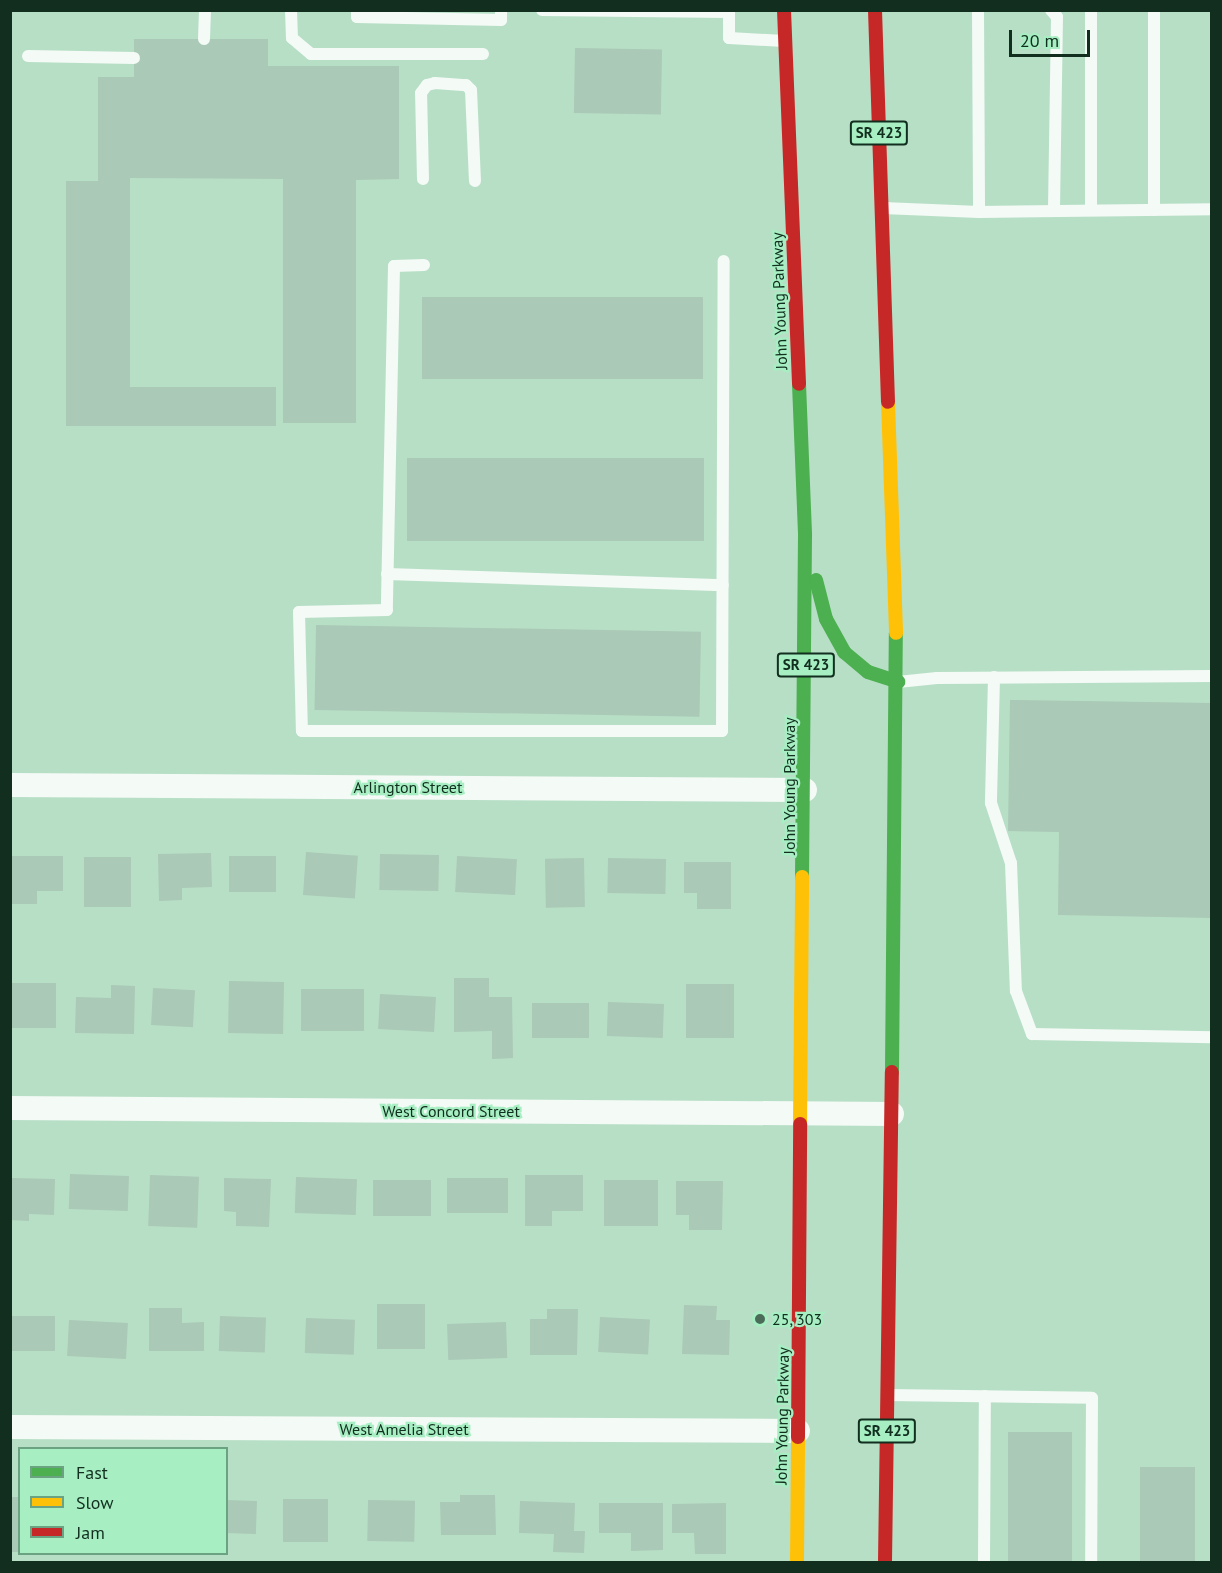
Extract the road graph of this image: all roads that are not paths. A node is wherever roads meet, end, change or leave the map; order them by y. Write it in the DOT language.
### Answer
graph roads {
  1 [pos="205,10"];
  2 [pos="291,10"];
  3 [pos="357,10"];
  4 [pos="501,10"];
  5 [pos="542,10"];
  6 [pos="784,10"];
  7 [pos="875,10"];
  8 [pos="978,10"];
  9 [pos="1051,10"];
  10 [pos="1091,10"];
  11 [pos="1154,10"];
  12 [pos="729,11"];
  13 [pos="204,39"];
  14 [pos="785,41"];
  15 [pos="483,54"];
  16 [pos="28,56"];
  17 [pos="134,58"];
  18 [pos="423,179"];
  19 [pos="476,181"];
  20 [pos="882,208"];
  21 [pos="1212,209"];
  22 [pos="1091,210"];
  23 [pos="1154,210"];
  24 [pos="1054,211"];
  25 [pos="979,212"];
  26 [pos="724,261"];
  27 [pos="424,265"];
  28 [pos="805,535"];
  29 [pos="387,574"];
  30 [pos="723,585"];
  31 [pos="1212,676"];
  32 [pos="994,677"];
  33 [pos="898,682"];
  34 [pos="10,785"];
  35 [pos="805,790"];
  36 [pos="1212,1036"];
  37 [pos="10,1108"];
  38 [pos="803,1112"];
  39 [pos="892,1114"];
  40 [pos="888,1395"];
  41 [pos="985,1396"];
  42 [pos="10,1427"];
  43 [pos="798,1431"];
  44 [pos="797,1563"];
  45 [pos="885,1563"];
  46 [pos="984,1563"];
  47 [pos="1090,1563"];
  1 -- 13 [label="lane"];
  2 -- 15 [label="lane"];
  3 -- 4 [label="lane"];
  5 -- 12 [label="lane"];
  6 -- 14 [label="main road, John Young Parkway / SR 423"];
  7 -- 20 [label="main road, SR 423"];
  8 -- 25 [label="lane"];
  9 -- 24 [label="lane"];
  10 -- 22 [label="lane"];
  11 -- 23 [label="lane"];
  12 -- 14 [label="lane"];
  14 -- 28 [label="main road, John Young Parkway / SR 423"];
  16 -- 17 [label="lane"];
  18 -- 19 [label="lane"];
  20 -- 25 [label="lane"];
  20 -- 33 [label="main road, SR 423"];
  21 -- 23 [label="lane"];
  22 -- 23 [label="lane"];
  22 -- 24 [label="lane"];
  24 -- 25 [label="lane"];
  26 -- 30 [label="lane"];
  27 -- 29 [label="lane"];
  28 -- 33 [label="main road"];
  28 -- 35 [label="main road, John Young Parkway / SR 423"];
  29 -- 30 [label="lane"];
  29 -- 30 [label="lane"];
  31 -- 32 [label="lane"];
  32 -- 33 [label="lane"];
  32 -- 36 [label="lane"];
  33 -- 39 [label="main road, SR 423"];
  34 -- 35 [label="street, Arlington Street"];
  35 -- 38 [label="main road, John Young Parkway / SR 423"];
  37 -- 38 [label="street, West Concord Street"];
  38 -- 39 [label="street, West Concord Street"];
  38 -- 43 [label="main road, John Young Parkway / SR 423"];
  39 -- 40 [label="main road, SR 423"];
  40 -- 41 [label="lane"];
  40 -- 45 [label="main road, SR 423"];
  41 -- 46 [label="lane"];
  41 -- 47 [label="lane"];
  42 -- 43 [label="street, West Amelia Street"];
  43 -- 44 [label="main road, John Young Parkway / SR 423"];
}
